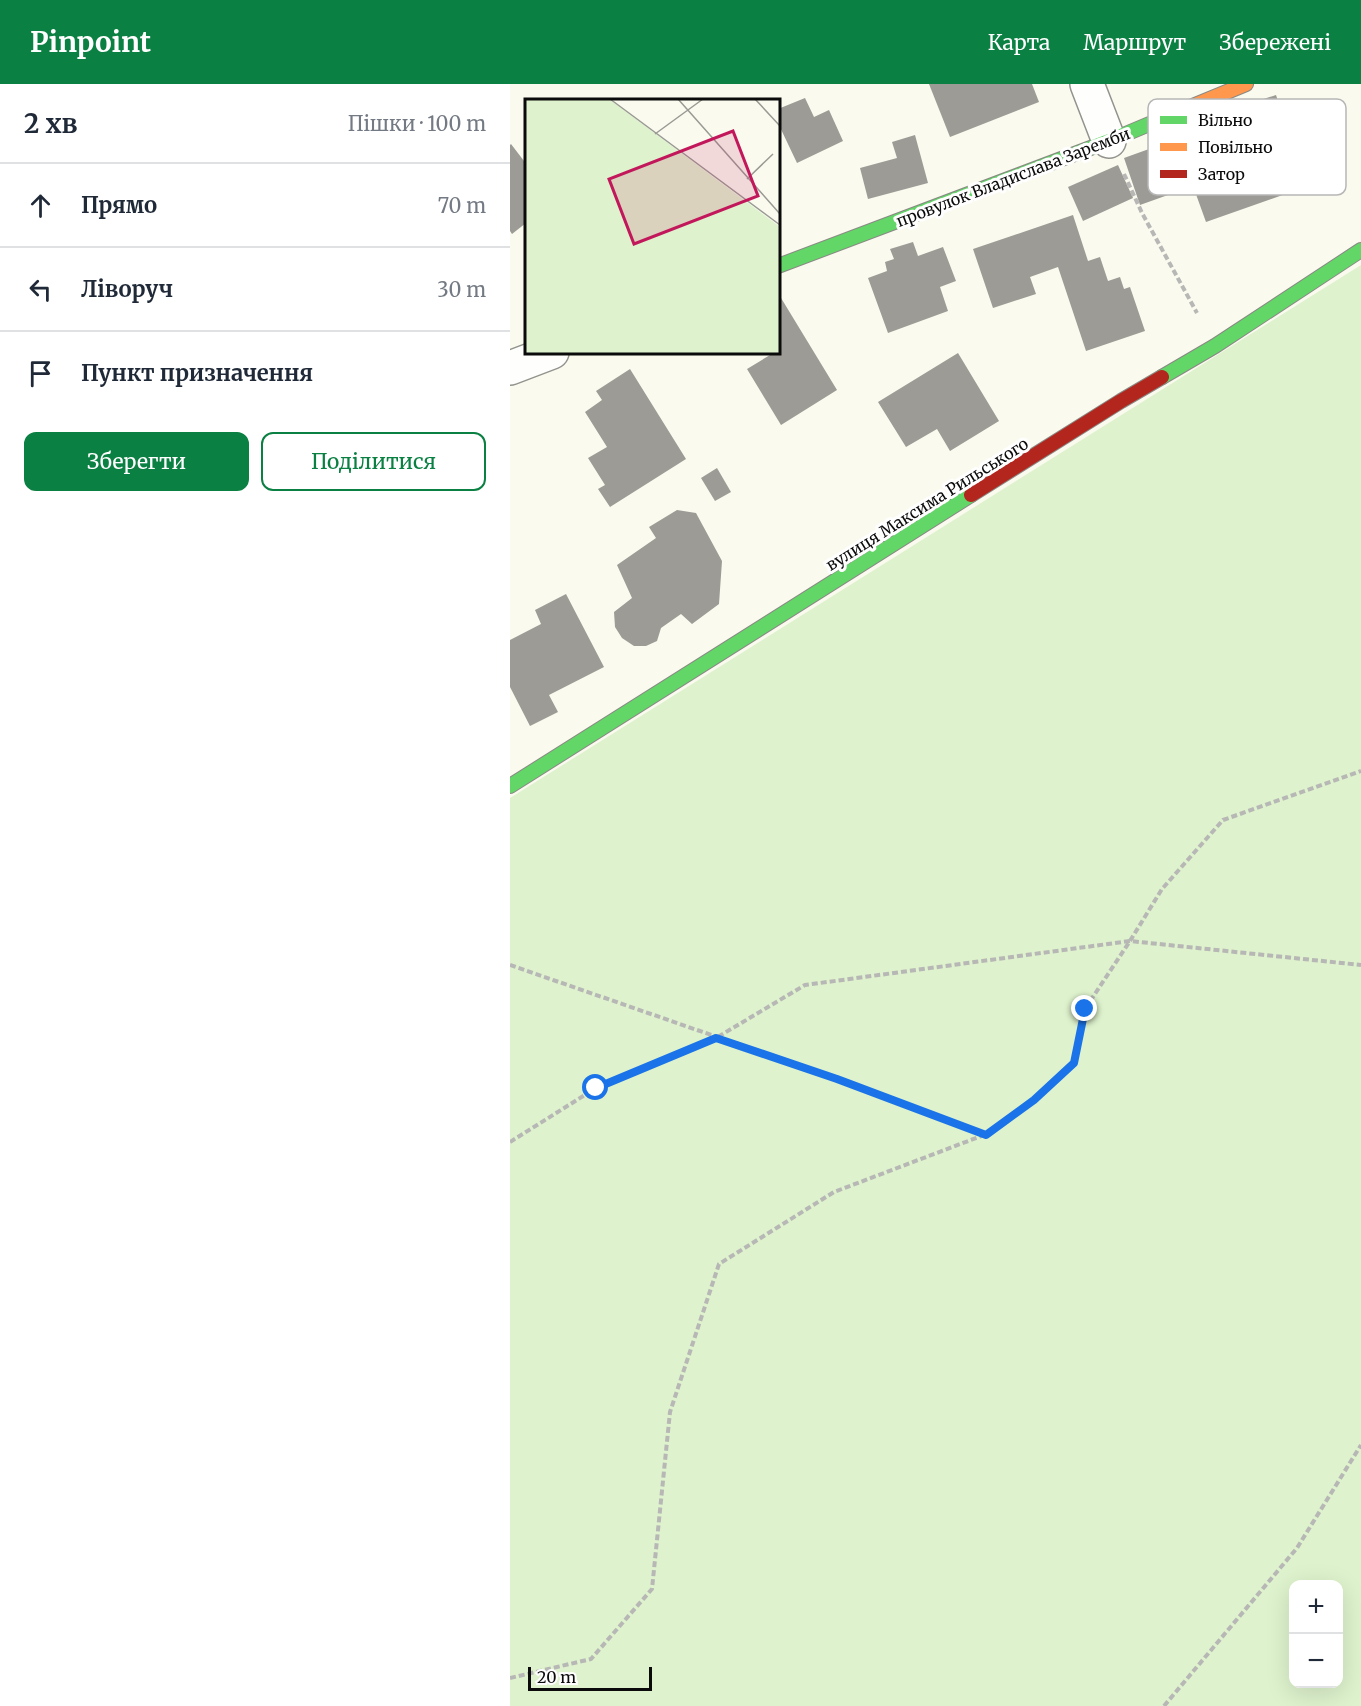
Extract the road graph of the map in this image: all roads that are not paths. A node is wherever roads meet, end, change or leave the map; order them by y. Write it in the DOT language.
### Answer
graph roads {
  1 [pos="1087,84"];
  2 [pos="1246,84"];
  3 [pos="1210,99"];
  4 [pos="1148,125"];
  5 [pos="1110,141"];
  6 [pos="1361,250"];
  7 [pos="780,265"];
  8 [pos="547,354"];
  9 [pos="510,368"];
  10 [pos="510,786"];
  1 -- 5 [label="street"];
  2 -- 3 [label="street, провулок Владислава Заремби"];
  4 -- 5 [label="street, провулок Владислава Заремби"];
  5 -- 7 [label="street, провулок Владислава Заремби"];
  6 -- 10 [label="street, вулиця Максима Рильського"];
  8 -- 9 [label="street"];
}
